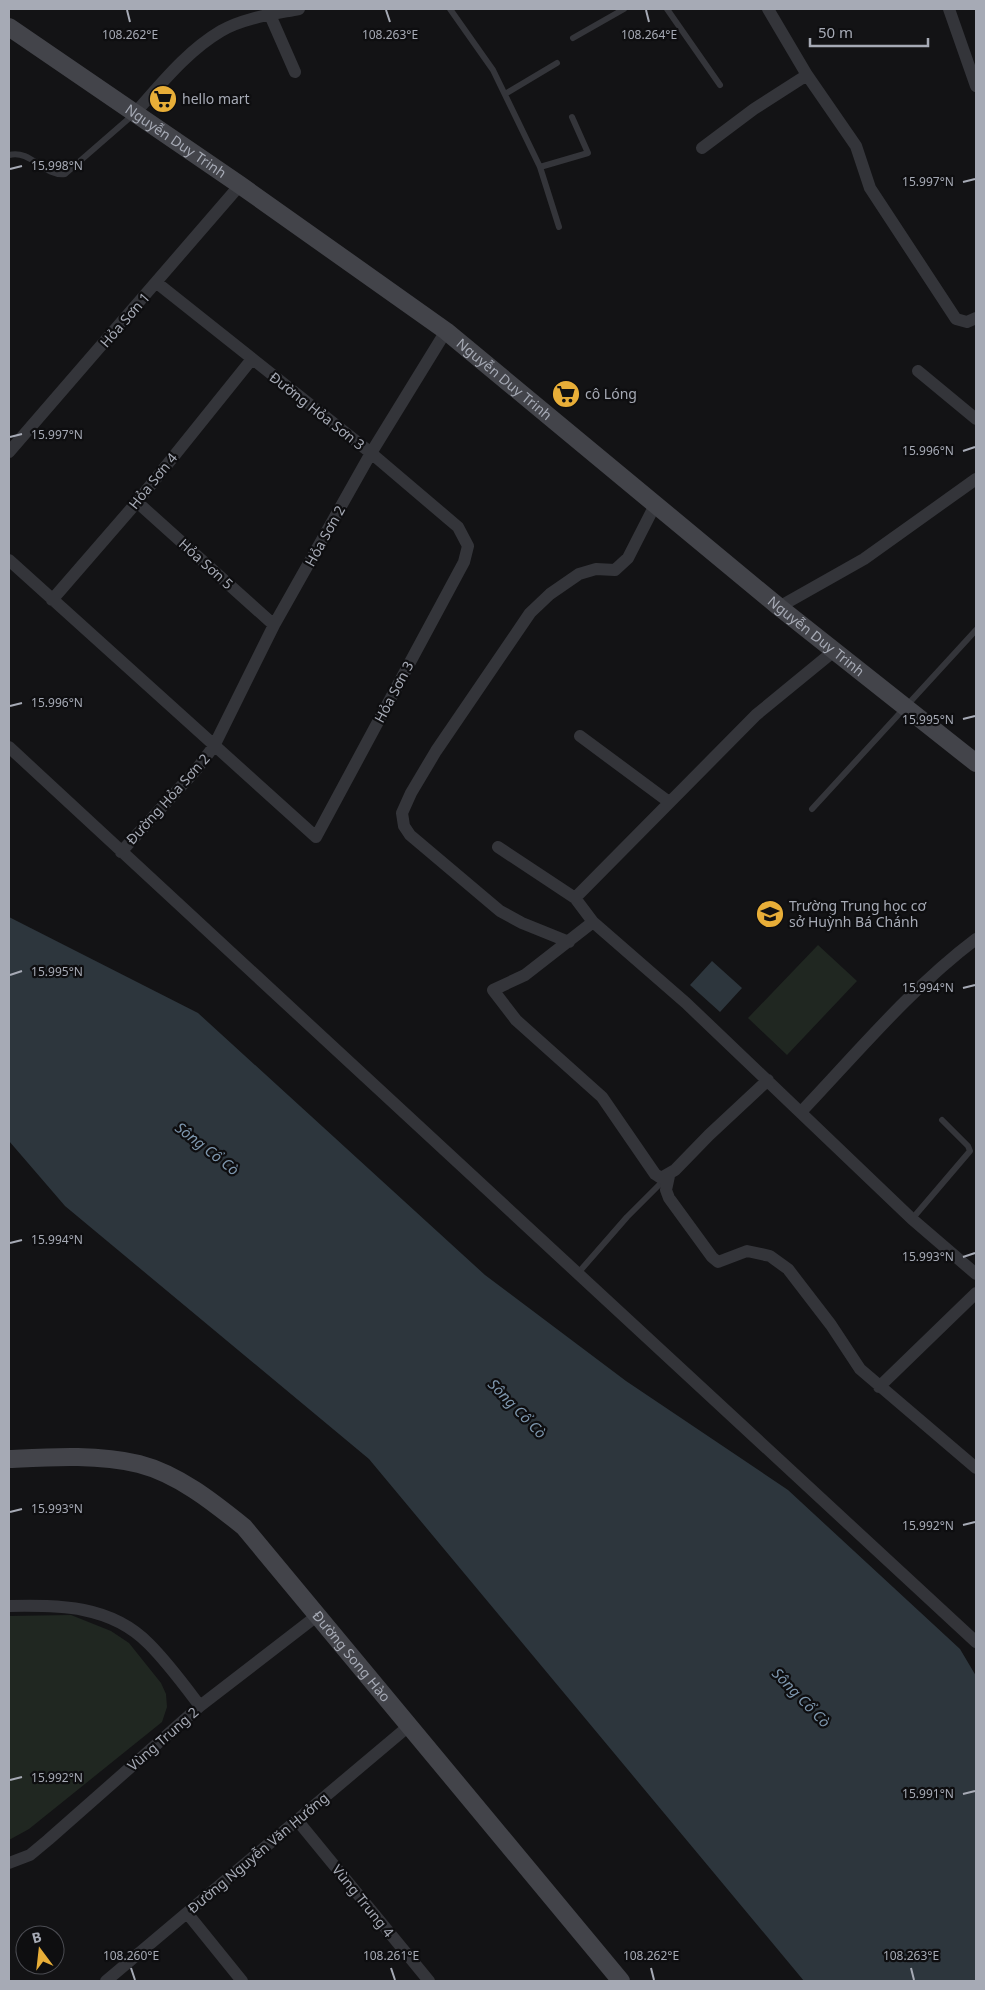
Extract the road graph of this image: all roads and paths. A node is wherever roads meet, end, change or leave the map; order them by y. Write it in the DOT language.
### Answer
graph roads {
  1 [pos="299,9"];
  2 [pos="450,9"];
  3 [pos="624,9"];
  4 [pos="667,9"];
  5 [pos="768,9"];
  6 [pos="949,9"];
  7 [pos="270,15"];
  8 [pos="9,27"];
  9 [pos="573,38"];
  10 [pos="557,63"];
  11 [pos="295,72"];
  12 [pos="807,75"];
  13 [pos="720,84"];
  14 [pos="976,86"];
  15 [pos="504,94"];
  16 [pos="135,113"];
  17 [pos="572,116"];
  18 [pos="702,148"];
  19 [pos="9,155"];
  20 [pos="540,167"];
  21 [pos="240,185"];
  22 [pos="559,227"];
  23 [pos="157,283"];
  24 [pos="976,318"];
  25 [pos="446,331"];
  26 [pos="252,359"];
  27 [pos="918,371"];
  28 [pos="976,419"];
  29 [pos="9,452"];
  30 [pos="371,453"];
  31 [pos="976,479"];
  32 [pos="137,502"];
  33 [pos="655,505"];
  34 [pos="468,546"];
  35 [pos="9,560"];
  36 [pos="52,600"];
  37 [pos="779,607"];
  38 [pos="274,625"];
  39 [pos="976,630"];
  40 [pos="834,651"];
  41 [pos="906,707"];
  42 [pos="580,736"];
  43 [pos="214,746"];
  44 [pos="9,747"];
  45 [pos="976,763"];
  46 [pos="669,802"];
  47 [pos="812,809"];
  48 [pos="498,847"];
  49 [pos="120,852"];
  50 [pos="575,898"];
  51 [pos="593,922"];
  52 [pos="976,939"];
  53 [pos="569,942"];
  54 [pos="768,1080"];
  55 [pos="800,1112"];
  56 [pos="942,1120"];
  57 [pos="668,1176"];
  58 [pos="912,1219"];
  59 [pos="578,1272"];
  60 [pos="976,1274"];
  61 [pos="976,1293"];
  62 [pos="880,1387"];
  63 [pos="9,1459"];
  64 [pos="974,1464"];
  65 [pos="9,1606"];
  66 [pos="318,1615"];
  67 [pos="976,1642"];
  68 [pos="200,1706"];
  69 [pos="410,1724"];
  70 [pos="297,1820"];
  71 [pos="9,1864"];
  72 [pos="187,1913"];
  73 [pos="106,1981"];
  74 [pos="242,1981"];
  75 [pos="429,1981"];
  76 [pos="621,1981"];
  1 -- 7 [label="street"];
  2 -- 15 [label="lane"];
  3 -- 9 [label="lane"];
  4 -- 13 [label="lane"];
  5 -- 12 [label="street"];
  6 -- 14 [label="street"];
  7 -- 11 [label="street"];
  7 -- 16 [label="street"];
  8 -- 16 [label="street, Nguyễn Duy Trinh"];
  10 -- 15 [label="lane"];
  12 -- 18 [label="street"];
  12 -- 24 [label="street"];
  15 -- 20 [label="lane"];
  16 -- 19 [label="lane"];
  16 -- 21 [label="street, Nguyễn Duy Trinh"];
  17 -- 20 [label="lane"];
  20 -- 22 [label="lane"];
  21 -- 23 [label="street, Hỏa Sơn 1"];
  21 -- 25 [label="street, Nguyễn Duy Trinh"];
  23 -- 26 [label="street, Đường Hỏa Sơn 3"];
  23 -- 29 [label="street, Hỏa Sơn 1"];
  25 -- 30 [label="street, Hỏa Sơn 2"];
  25 -- 33 [label="street, Nguyễn Duy Trinh"];
  26 -- 30 [label="street, Đường Hỏa Sơn 3"];
  26 -- 32 [label="street, Hỏa Sơn 4"];
  27 -- 28 [label="street"];
  30 -- 34 [label="street, Đường Hỏa Sơn 3"];
  30 -- 38 [label="street, Hỏa Sơn 2"];
  31 -- 37 [label="street"];
  32 -- 36 [label="street, Hỏa Sơn 4"];
  32 -- 38 [label="street, Hỏa Sơn 5"];
  33 -- 37 [label="street, Nguyễn Duy Trinh"];
  33 -- 53 [label="street"];
  34 -- 43 [label="street, Hỏa Sơn 3"];
  35 -- 36 [label="street"];
  36 -- 43 [label="street"];
  37 -- 40 [label="street, Nguyễn Duy Trinh"];
  38 -- 43 [label="street, Hỏa Sơn 2"];
  39 -- 41 [label="lane"];
  40 -- 41 [label="street, Nguyễn Duy Trinh"];
  40 -- 46 [label="street"];
  41 -- 45 [label="street, Nguyễn Duy Trinh"];
  41 -- 47 [label="lane"];
  42 -- 46 [label="street"];
  43 -- 49 [label="street, Đường Hỏa Sơn 2"];
  44 -- 49 [label="street"];
  46 -- 50 [label="street"];
  48 -- 50 [label="street"];
  49 -- 59 [label="street"];
  50 -- 51 [label="street"];
  51 -- 53 [label="street"];
  51 -- 54 [label="street"];
  52 -- 55 [label="street"];
  53 -- 57 [label="street"];
  54 -- 55 [label="street"];
  54 -- 57 [label="street"];
  55 -- 58 [label="street"];
  56 -- 58 [label="lane"];
  57 -- 59 [label="lane"];
  57 -- 62 [label="street"];
  58 -- 60 [label="street"];
  59 -- 67 [label="street"];
  61 -- 62 [label="street"];
  62 -- 64 [label="street"];
  63 -- 66 [label="street, Đường Song Hào"];
  65 -- 68 [label="street"];
  66 -- 68 [label="street, Vùng Trung 2"];
  66 -- 69 [label="street, Đường Song Hào"];
  68 -- 71 [label="street, Vùng Trung 2"];
  69 -- 70 [label="street, Đường Nguyễn Văn Hưởng"];
  69 -- 76 [label="street, Đường Song Hào"];
  70 -- 72 [label="street, Đường Nguyễn Văn Hưởng"];
  70 -- 75 [label="street, Vùng Trung 4"];
  72 -- 73 [label="street, Đường Nguyễn Văn Hưởng"];
  72 -- 74 [label="street"];
}
